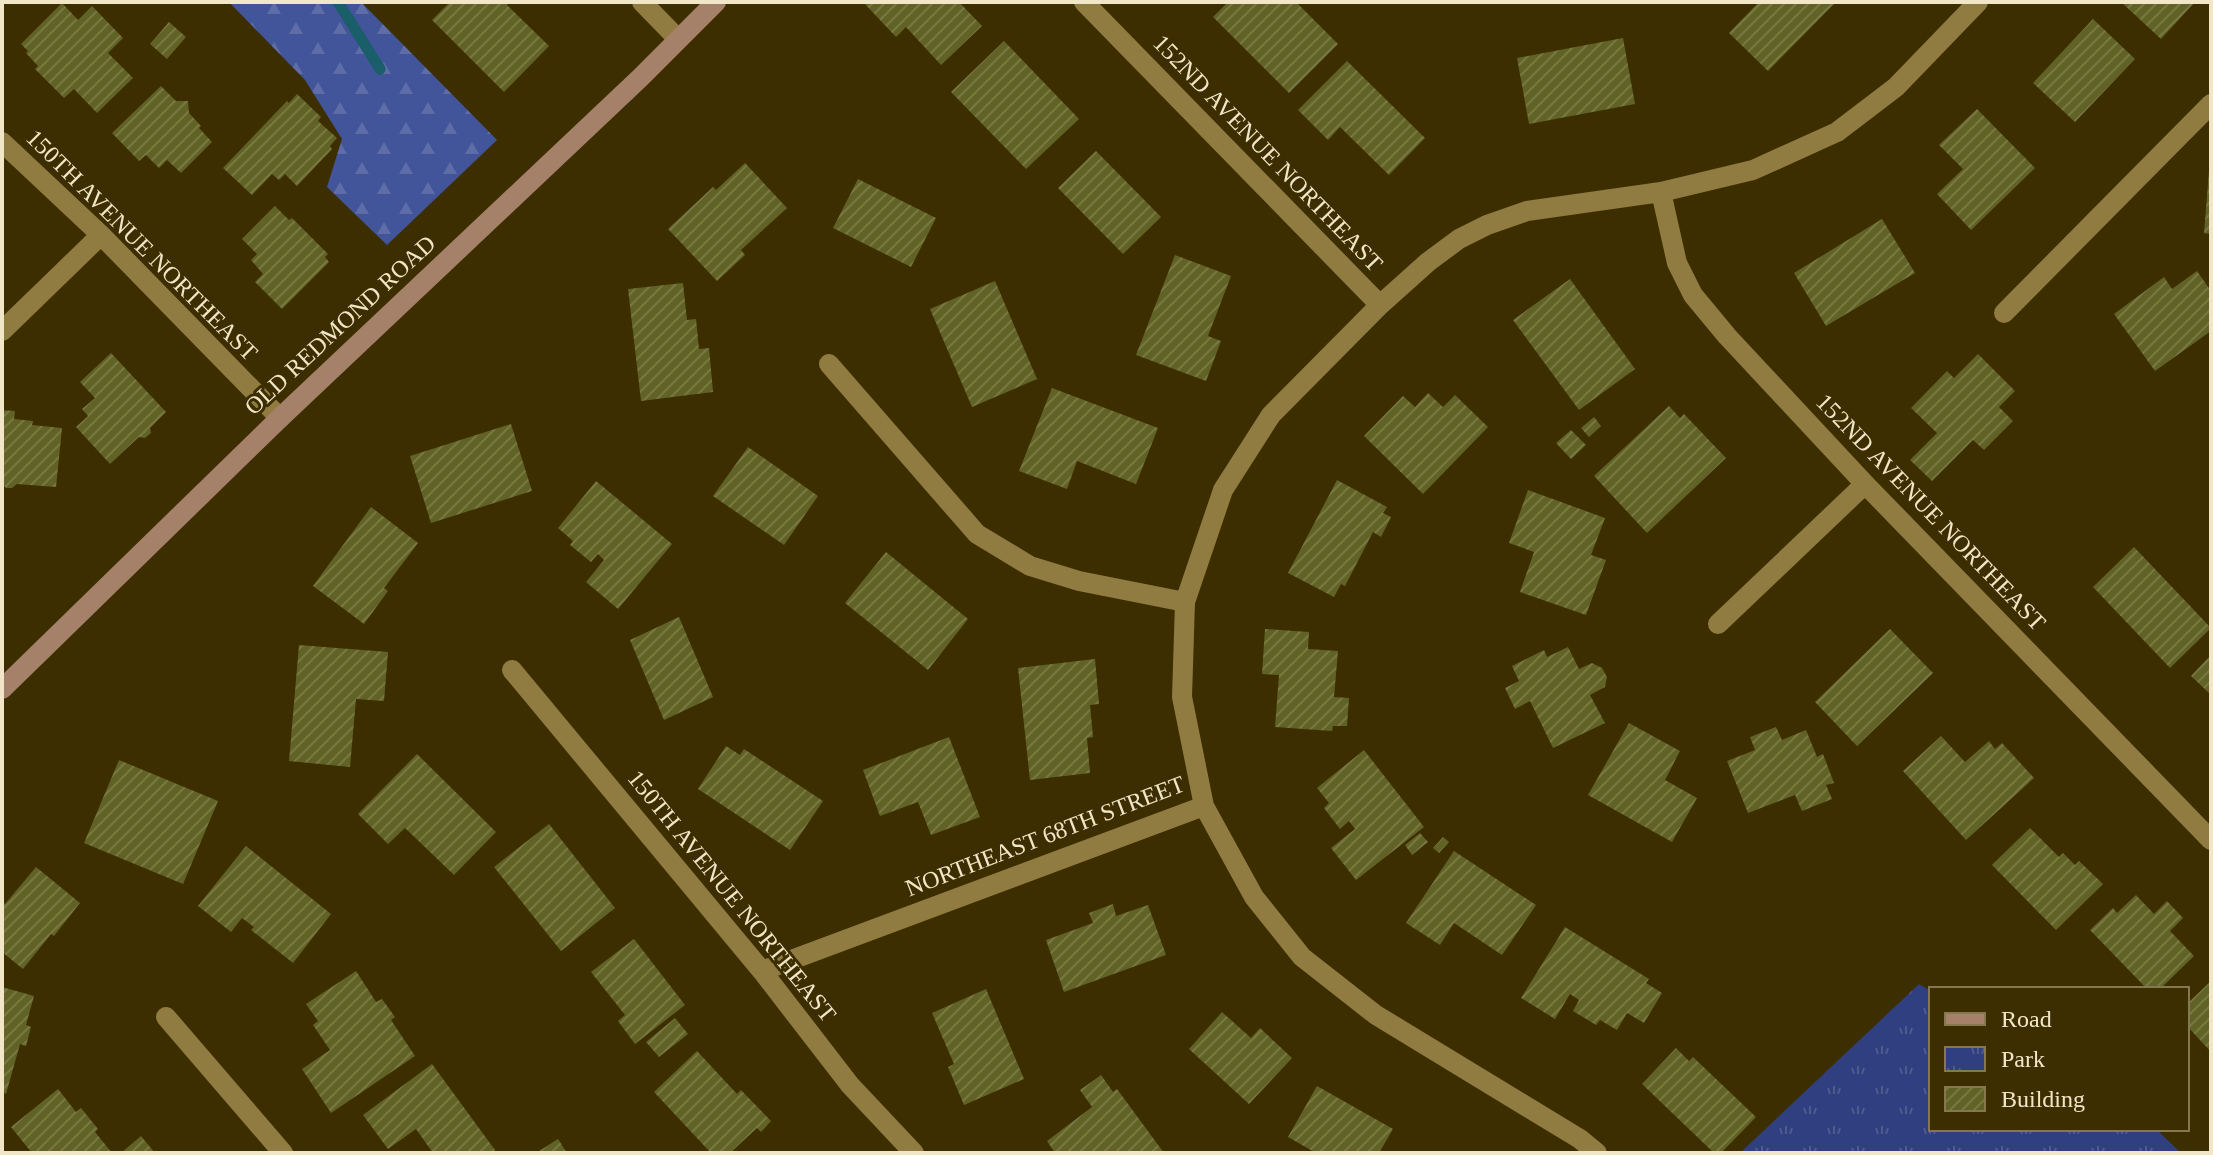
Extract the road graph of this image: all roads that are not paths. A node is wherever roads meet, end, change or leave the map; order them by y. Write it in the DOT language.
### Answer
graph roads {
  1 [pos="642,2"];
  2 [pos="716,2"];
  3 [pos="1084,2"];
  4 [pos="1978,2"];
  5 [pos="678,39"];
  6 [pos="2211,104"];
  7 [pos="2,142"];
  8 [pos="1661,192"];
  9 [pos="101,235"];
  10 [pos="1380,305"];
  11 [pos="2004,313"];
  12 [pos="2,331"];
  13 [pos="829,364"];
  14 [pos="280,418"];
  15 [pos="1865,484"];
  16 [pos="1185,602"];
  17 [pos="1718,624"];
  18 [pos="512,670"];
  19 [pos="2,689"];
  20 [pos="1204,806"];
  21 [pos="2211,840"];
  22 [pos="762,971"];
  23 [pos="166,1017"];
  24 [pos="283,1153"];
  25 [pos="914,1153"];
  26 [pos="1597,1153"];
  1 -- 5 [label="street"];
  2 -- 5 [label="main road, OLD REDMOND ROAD"];
  3 -- 10 [label="street, 152ND AVENUE NORTHEAST"];
  4 -- 8 [label="street, NORTHEAST 68TH STREET"];
  5 -- 14 [label="main road, OLD REDMOND ROAD"];
  6 -- 11 [label="street"];
  7 -- 9 [label="street, 150TH AVENUE NORTHEAST"];
  8 -- 10 [label="street, NORTHEAST 68TH STREET"];
  8 -- 15 [label="street, 152ND AVENUE NORTHEAST"];
  9 -- 12 [label="street"];
  9 -- 14 [label="street, 150TH AVENUE NORTHEAST"];
  10 -- 16 [label="street, NORTHEAST 68TH STREET"];
  13 -- 16 [label="street"];
  14 -- 19 [label="main road, OLD REDMOND ROAD"];
  15 -- 17 [label="street"];
  15 -- 21 [label="street, 152ND AVENUE NORTHEAST"];
  16 -- 20 [label="street, NORTHEAST 68TH STREET"];
  18 -- 22 [label="street, 150TH AVENUE NORTHEAST"];
  20 -- 22 [label="street, NORTHEAST 68TH STREET"];
  20 -- 26 [label="street"];
  22 -- 25 [label="street, 150TH AVENUE NORTHEAST"];
  23 -- 24 [label="street"];
}
